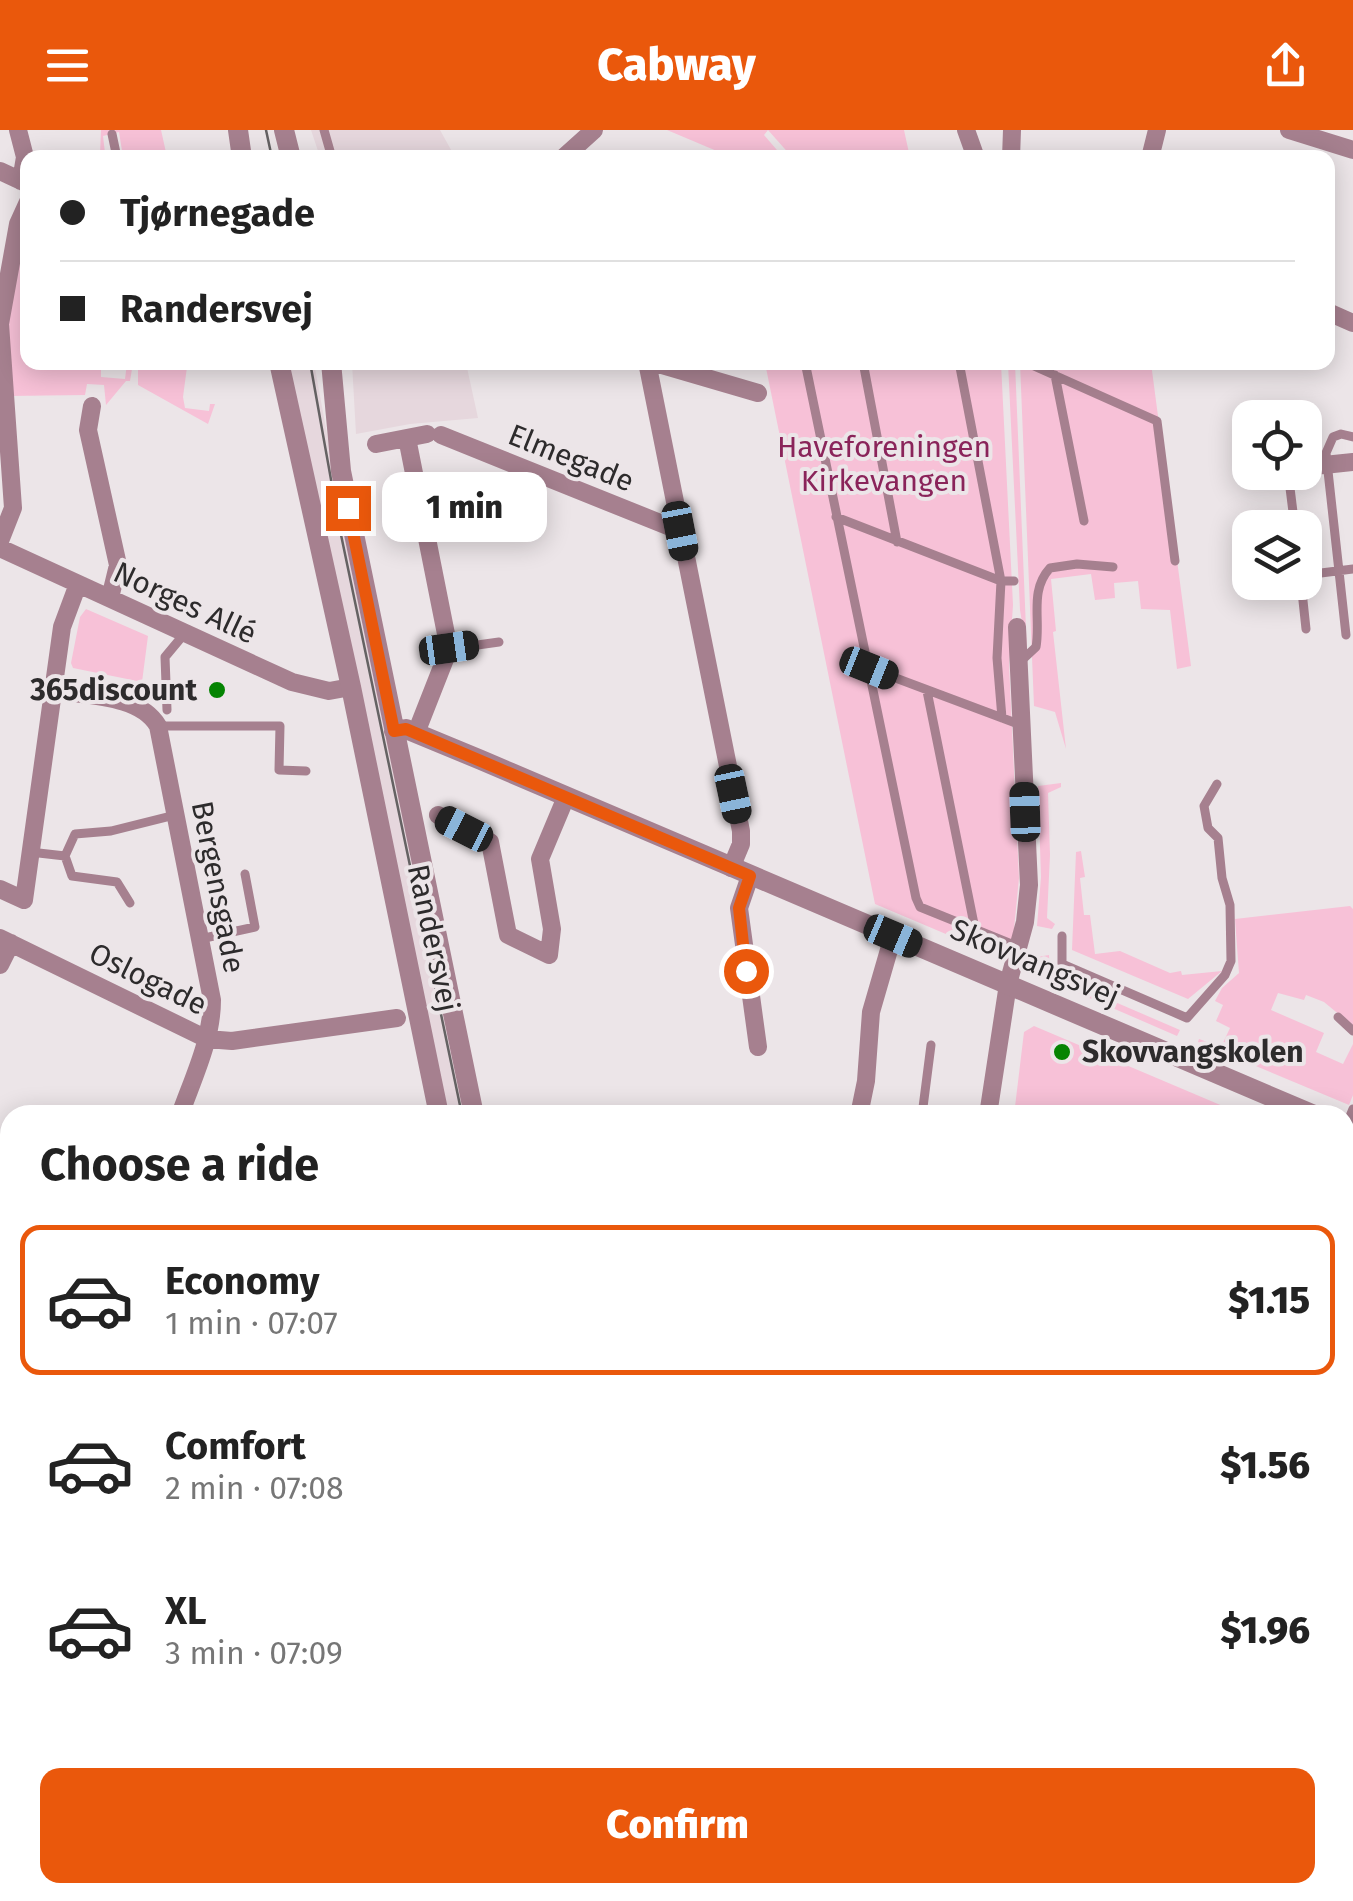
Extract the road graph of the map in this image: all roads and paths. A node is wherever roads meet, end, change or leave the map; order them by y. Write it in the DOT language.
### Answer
graph roads {
  1 [pos="594,130"];
  2 [pos="1289,130"];
  3 [pos="112,134"];
  4 [pos="115,150"];
  5 [pos="571,150"];
  6 [pos="1353,150"];
  7 [pos="20,220"];
  8 [pos="281,370"];
  9 [pos="332,370"];
  10 [pos="651,370"];
  11 [pos="677,370"];
  12 [pos="808,370"];
  13 [pos="865,370"];
  14 [pos="961,370"];
  15 [pos="1043,370"];
  16 [pos="1055,375"];
  17 [pos="758,394"];
  18 [pos="92,406"];
  19 [pos="1353,437"];
  20 [pos="408,438"];
  21 [pos="376,444"];
  22 [pos="1353,462"];
  23 [pos="1326,464"];
  24 [pos="1322,465"];
  25 [pos="836,517"];
  26 [pos="1084,520"];
  27 [pos="680,531"];
  28 [pos="897,542"];
  29 [pos="0,544"];
  30 [pos="1176,561"];
  31 [pos="1113,567"];
  32 [pos="1353,569"];
  33 [pos="1338,571"];
  34 [pos="1322,573"];
  35 [pos="1001,581"];
  36 [pos="1014,581"];
  37 [pos="78,584"];
  38 [pos="110,598"];
  39 [pos="1303,600"];
  40 [pos="1017,626"];
  41 [pos="1306,630"];
  42 [pos="185,633"];
  43 [pos="1346,635"];
  44 [pos="499,642"];
  45 [pos="449,648"];
  46 [pos="1018,663"];
  47 [pos="869,668"];
  48 [pos="351,687"];
  49 [pos="52,690"];
  50 [pos="927,691"];
  51 [pos="162,718"];
  52 [pos="1002,718"];
  53 [pos="1021,725"];
  54 [pos="394,731"];
  55 [pos="416,733"];
  56 [pos="306,771"];
  57 [pos="1217,784"];
  58 [pos="566,797"];
  59 [pos="176,815"];
  60 [pos="438,815"];
  61 [pos="30,852"];
  62 [pos="65,856"];
  63 [pos="741,872"];
  64 [pos="245,874"];
  65 [pos="0,889"];
  66 [pos="130,902"];
  67 [pos="975,930"];
  68 [pos="893,936"];
  69 [pos="1062,936"];
  70 [pos="200,939"];
  71 [pos="5,940"];
  72 [pos="1019,947"];
  73 [pos="0,965"];
  74 [pos="1008,984"];
  75 [pos="1338,1017"];
  76 [pos="397,1018"];
  77 [pos="1353,1030"];
  78 [pos="207,1039"];
  79 [pos="930,1045"];
  80 [pos="758,1047"];
  81 [pos="184,1105"];
  82 [pos="437,1105"];
  83 [pos="472,1105"];
  84 [pos="860,1105"];
  85 [pos="923,1105"];
  86 [pos="990,1105"];
  87 [pos="1291,1105"];
  1 -- 5 [label="street"];
  2 -- 6 [label="street"];
  3 -- 4 [label="lane"];
  7 -- 29 [label="street"];
  8 -- 48 [label="street, Randersvej"];
  9 -- 54 [label="street, Randersvej"];
  10 -- 27 [label="street"];
  11 -- 17 [label="street"];
  12 -- 25 [label="lane"];
  13 -- 28 [label="lane"];
  14 -- 35 [label="lane"];
  15 -- 16 [label="lane"];
  16 -- 26 [label="lane"];
  16 -- 30 [label="lane"];
  18 -- 38 [label="street"];
  19 -- 23 [label="lane"];
  20 -- 21 [label="street"];
  20 -- 27 [label="street, Elmegade"];
  20 -- 45 [label="street"];
  22 -- 23 [label="street"];
  23 -- 24 [label="street"];
  23 -- 33 [label="lane"];
  25 -- 28 [label="lane"];
  25 -- 47 [label="lane"];
  27 -- 63 [label="street"];
  28 -- 35 [label="lane"];
  29 -- 37 [label="street, Norges Allé"];
  31 -- 46 [label="lane"];
  32 -- 33 [label="lane"];
  33 -- 34 [label="lane"];
  33 -- 43 [label="lane"];
  35 -- 36 [label="lane"];
  35 -- 52 [label="lane"];
  37 -- 38 [label="street, Norges Allé"];
  37 -- 49 [label="street"];
  38 -- 42 [label="street, Norges Allé"];
  39 -- 41 [label="lane"];
  40 -- 46 [label="street"];
  42 -- 48 [label="street, Norges Allé"];
  42 -- 51 [label="lane"];
  44 -- 45 [label="lane"];
  45 -- 55 [label="street"];
  46 -- 53 [label="street"];
  47 -- 50 [label="lane"];
  47 -- 67 [label="lane"];
  48 -- 82 [label="street, Randersvej"];
  49 -- 51 [label="street"];
  49 -- 61 [label="street"];
  50 -- 52 [label="lane"];
  50 -- 67 [label="lane"];
  51 -- 56 [label="lane"];
  51 -- 59 [label="street, Bergensgade"];
  52 -- 53 [label="lane"];
  53 -- 72 [label="street"];
  54 -- 55 [label="street, Skovvangsvej"];
  54 -- 83 [label="street, Randersvej"];
  55 -- 58 [label="street, Skovvangsvej"];
  57 -- 69 [label="lane"];
  58 -- 60 [label="street"];
  58 -- 63 [label="street, Skovvangsvej"];
  59 -- 62 [label="lane"];
  59 -- 70 [label="street, Bergensgade"];
  61 -- 62 [label="lane"];
  61 -- 65 [label="street"];
  62 -- 66 [label="lane"];
  63 -- 68 [label="street, Skovvangsvej"];
  63 -- 80 [label="street"];
  64 -- 70 [label="lane"];
  67 -- 72 [label="lane"];
  68 -- 74 [label="street, Skovvangsvej"];
  68 -- 84 [label="street"];
  70 -- 78 [label="street, Bergensgade"];
  71 -- 73 [label="street"];
  71 -- 78 [label="street, Oslogade"];
  72 -- 74 [label="street"];
  74 -- 86 [label="street"];
  74 -- 87 [label="street, Skovvangsvej"];
  75 -- 77 [label="lane"];
  76 -- 78 [label="street, Oslogade"];
  78 -- 81 [label="street, Bergensgade"];
  79 -- 85 [label="lane"];
}
